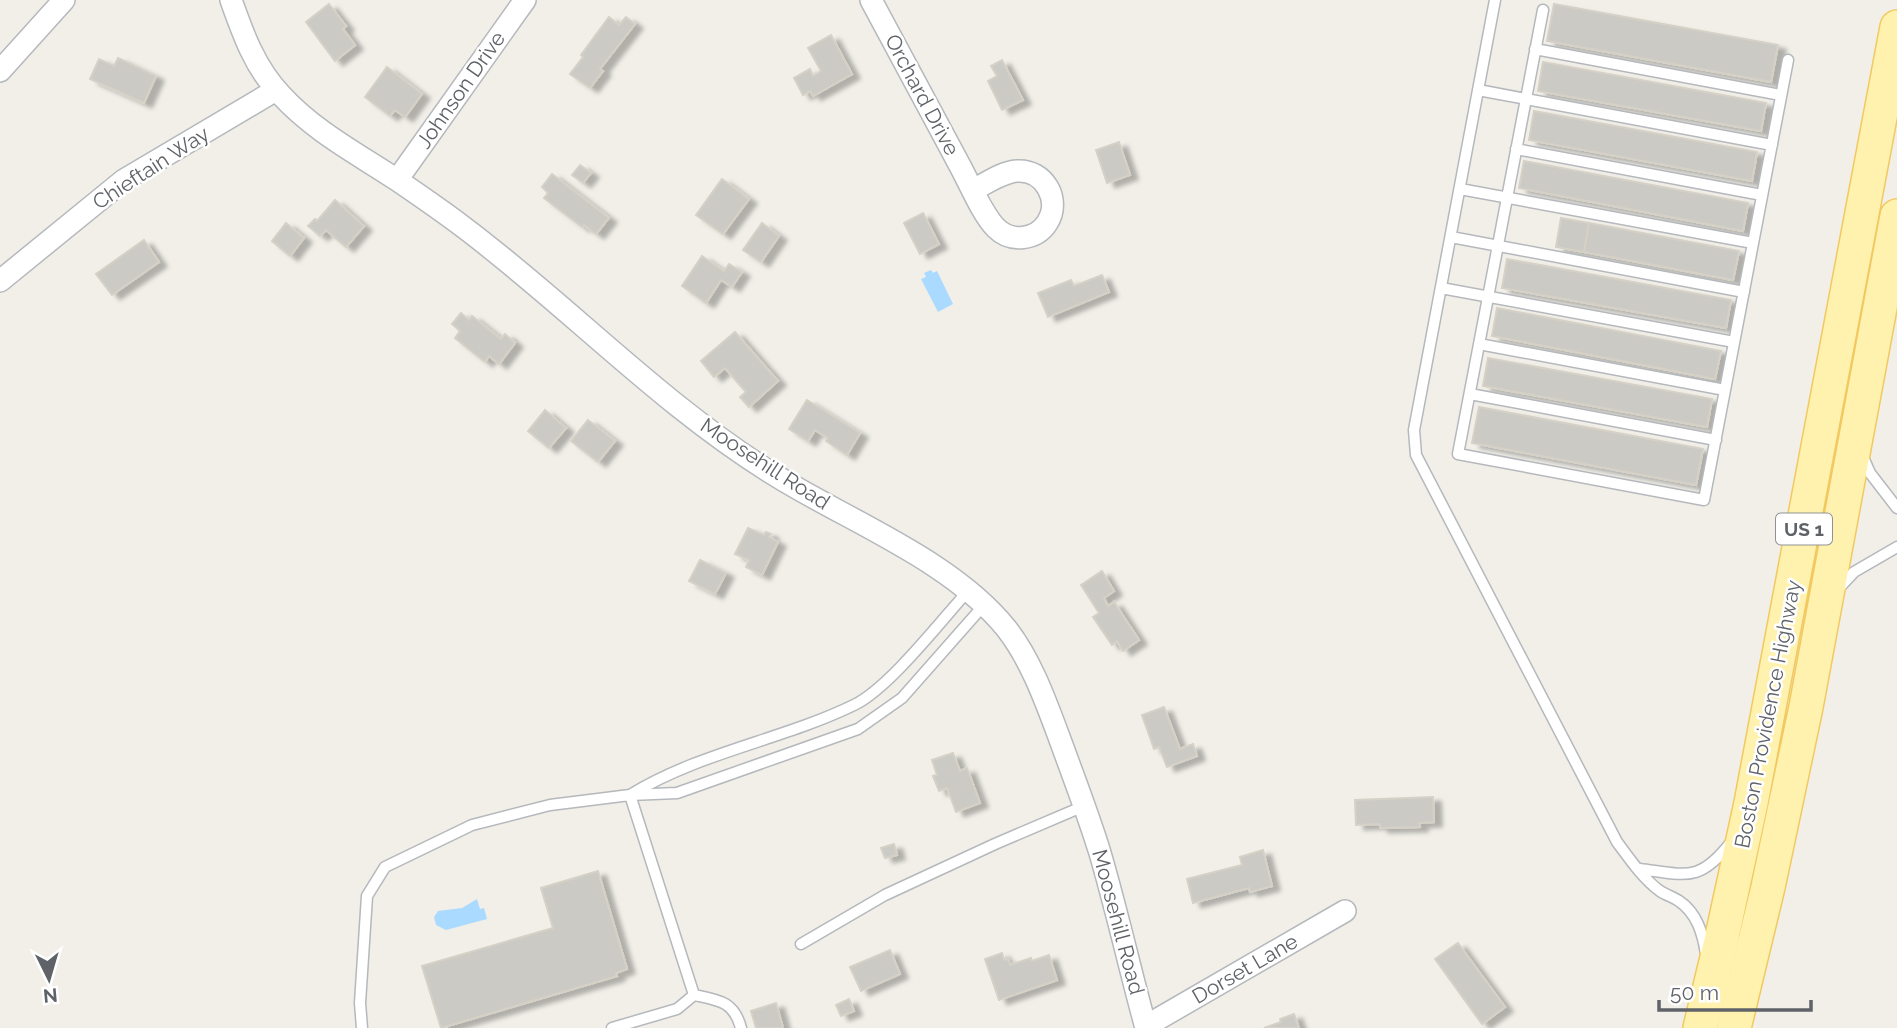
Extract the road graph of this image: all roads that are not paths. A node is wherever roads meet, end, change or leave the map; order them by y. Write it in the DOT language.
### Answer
graph roads {
  1 [pos="64,0"];
  2 [pos="231,0"];
  3 [pos="525,0"];
  4 [pos="871,0"];
  5 [pos="1495,0"];
  6 [pos="1542,10"];
  7 [pos="1897,27"];
  8 [pos="1535,49"];
  9 [pos="1788,60"];
  10 [pos="0,71"];
  11 [pos="276,90"];
  12 [pos="1478,90"];
  13 [pos="1781,95"];
  14 [pos="1525,99"];
  15 [pos="1772,145"];
  16 [pos="1516,149"];
  17 [pos="397,180"];
  18 [pos="1460,189"];
  19 [pos="973,190"];
  20 [pos="1762,195"];
  21 [pos="1507,197"];
  22 [pos="1897,216"];
  23 [pos="1451,237"];
  24 [pos="1753,243"];
  25 [pos="1497,246"];
  26 [pos="0,281"];
  27 [pos="1441,288"];
  28 [pos="1744,292"];
  29 [pos="1488,297"];
  30 [pos="1889,298"];
  31 [pos="1734,342"];
  32 [pos="1479,344"];
  33 [pos="1725,390"];
  34 [pos="1470,394"];
  35 [pos="1716,440"];
  36 [pos="1855,440"];
  37 [pos="1897,508"];
  38 [pos="1897,547"];
  39 [pos="968,591"];
  40 [pos="1825,602"];
  41 [pos="984,605"];
  42 [pos="630,795"];
  43 [pos="1751,803"];
  44 [pos="1084,806"];
  45 [pos="1640,869"];
  46 [pos="1345,911"];
  47 [pos="801,944"];
  48 [pos="1709,991"];
  49 [pos="694,995"];
  50 [pos="1146,1027"];
  51 [pos="362,1028"];
  52 [pos="611,1028"];
  53 [pos="741,1028"];
  54 [pos="1699,1028"];
  55 [pos="1734,1028"];
  1 -- 10 [label="street"];
  2 -- 11 [label="street, Moosehill Road"];
  3 -- 17 [label="street, Johnson Drive"];
  4 -- 19 [label="street, Orchard Drive"];
  5 -- 12 [label="lane"];
  6 -- 8 [label="lane"];
  7 -- 43 [label="main road, Boston Providence Highway / US 1"];
  8 -- 13 [label="lane"];
  8 -- 14 [label="lane"];
  9 -- 13 [label="lane"];
  11 -- 17 [label="street, Moosehill Road"];
  11 -- 26 [label="street, Chieftain Way"];
  12 -- 14 [label="lane"];
  12 -- 18 [label="lane"];
  13 -- 15 [label="lane"];
  14 -- 15 [label="lane"];
  14 -- 16 [label="lane"];
  15 -- 20 [label="lane"];
  16 -- 20 [label="lane"];
  16 -- 21 [label="lane"];
  17 -- 39 [label="street, Moosehill Road"];
  18 -- 21 [label="lane"];
  18 -- 23 [label="lane"];
  20 -- 24 [label="lane"];
  21 -- 24 [label="lane"];
  21 -- 25 [label="lane"];
  22 -- 30 [label="main road, Boston Providence Highway / US 1"];
  23 -- 25 [label="lane"];
  23 -- 27 [label="lane"];
  24 -- 28 [label="lane"];
  25 -- 28 [label="lane"];
  25 -- 29 [label="lane"];
  27 -- 29 [label="lane"];
  27 -- 45 [label="lane"];
  28 -- 31 [label="lane"];
  29 -- 31 [label="lane"];
  29 -- 32 [label="lane"];
  30 -- 36 [label="main road, Boston Providence Highway / US 1"];
  31 -- 33 [label="lane"];
  32 -- 33 [label="lane"];
  32 -- 34 [label="lane"];
  33 -- 35 [label="lane"];
  34 -- 35 [label="lane"];
  34 -- 35 [label="lane"];
  36 -- 37 [label="lane"];
  36 -- 40 [label="main road, Boston Providence Highway / US 1"];
  38 -- 40 [label="lane"];
  39 -- 41 [label="street, Moosehill Road"];
  39 -- 42 [label="lane"];
  40 -- 55 [label="main road, Boston Providence Highway / US 1"];
  41 -- 42 [label="lane"];
  41 -- 44 [label="street, Moosehill Road"];
  42 -- 49 [label="lane"];
  42 -- 51 [label="lane"];
  43 -- 45 [label="lane"];
  43 -- 48 [label="main road, Boston Providence Highway / US 1"];
  44 -- 47 [label="lane"];
  44 -- 50 [label="street, Moosehill Road"];
  45 -- 48 [label="lane"];
  46 -- 50 [label="street, Dorset Lane"];
  48 -- 54 [label="main road, Boston Providence Highway / US 1"];
  49 -- 52 [label="lane"];
  49 -- 53 [label="lane"];
}
